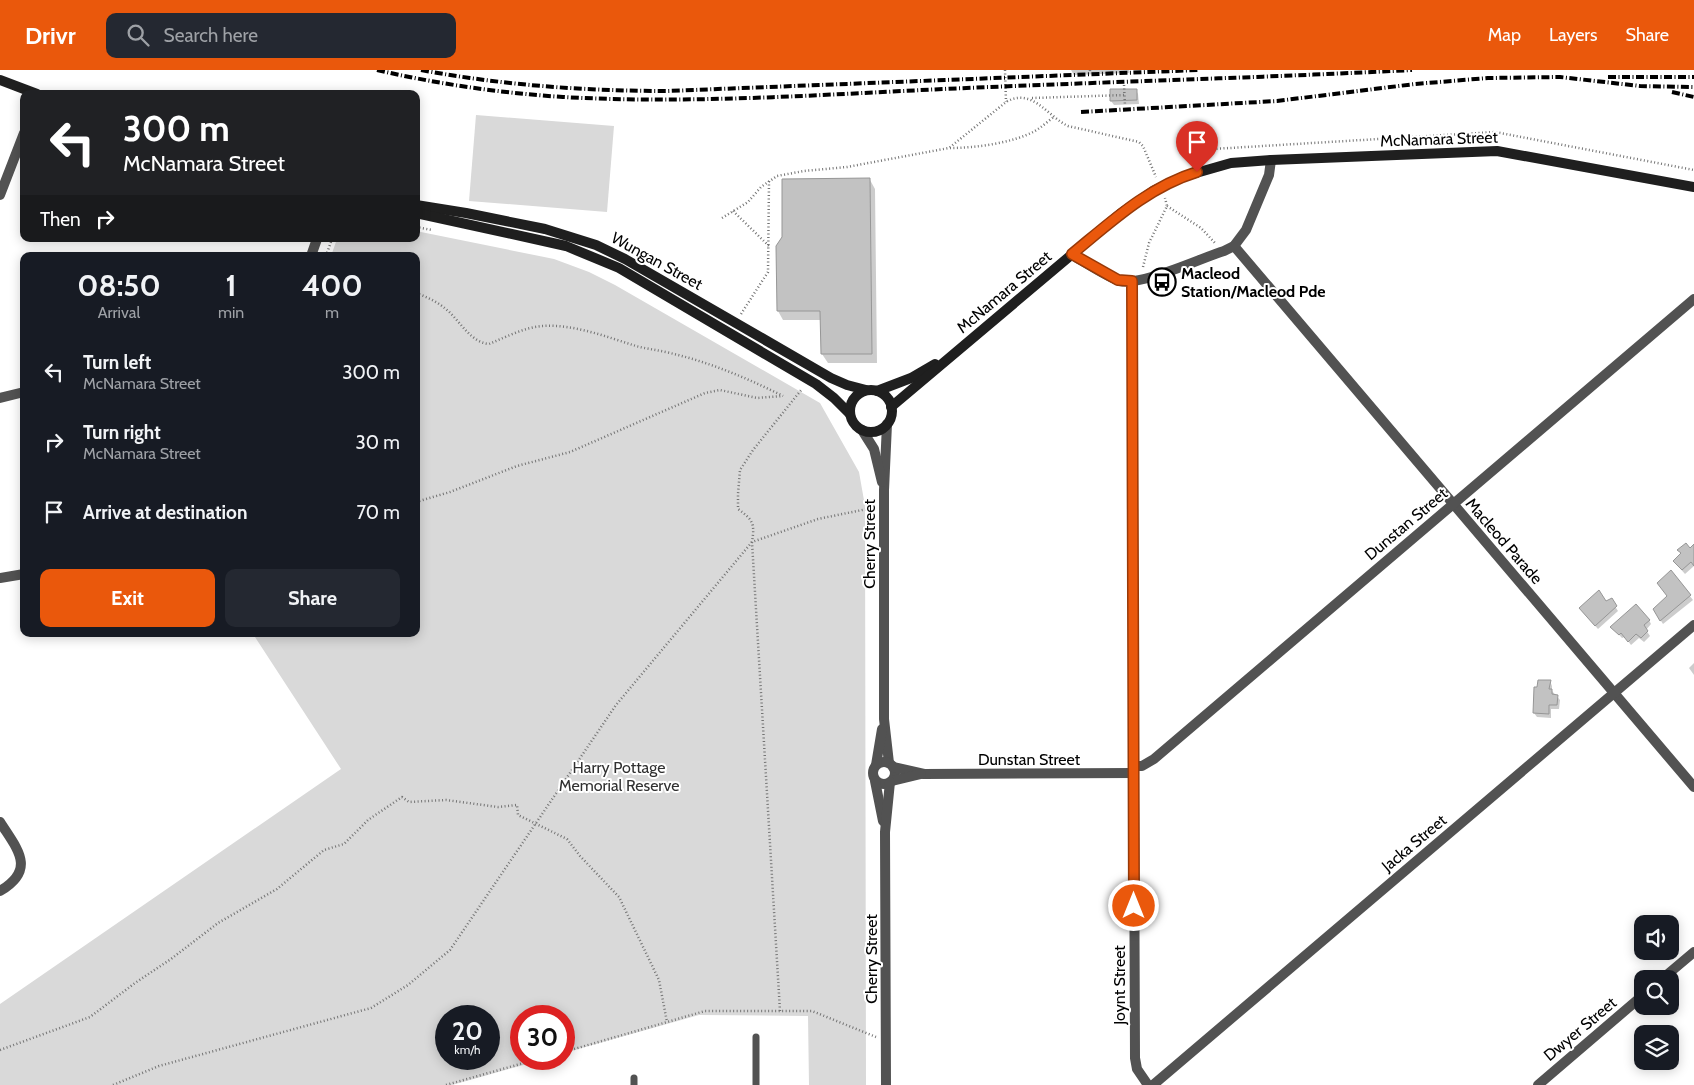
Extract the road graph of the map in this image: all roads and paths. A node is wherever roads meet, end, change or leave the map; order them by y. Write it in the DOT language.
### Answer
graph roads {
  1 [pos="1004,70"];
  2 [pos="0,80"];
  3 [pos="1124,85"];
  4 [pos="27,90"];
  5 [pos="1125,95"];
  6 [pos="1030,98"];
  7 [pos="1006,102"];
  8 [pos="1126,106"];
  9 [pos="1054,117"];
  10 [pos="20,143"];
  11 [pos="949,148"];
  12 [pos="1271,160"];
  13 [pos="1154,170"];
  14 [pos="770,181"];
  15 [pos="1694,187"];
  16 [pos="0,195"];
  17 [pos="1166,200"];
  18 [pos="420,206"];
  19 [pos="1167,206"];
  20 [pos="733,211"];
  21 [pos="420,214"];
  22 [pos="722,218"];
  23 [pos="420,228"];
  24 [pos="433,230"];
  25 [pos="1216,245"];
  26 [pos="769,246"];
  27 [pos="1234,246"];
  28 [pos="1072,254"];
  29 [pos="1138,280"];
  30 [pos="420,295"];
  31 [pos="1694,299"];
  32 [pos="736,322"];
  33 [pos="956,353"];
  34 [pos="809,380"];
  35 [pos="866,390"];
  36 [pos="877,391"];
  37 [pos="20,393"];
  38 [pos="0,398"];
  39 [pos="892,407"];
  40 [pos="850,414"];
  41 [pos="887,424"];
  42 [pos="862,430"];
  43 [pos="884,490"];
  44 [pos="420,501"];
  45 [pos="1452,504"];
  46 [pos="884,506"];
  47 [pos="752,542"];
  48 [pos="20,575"];
  49 [pos="0,578"];
  50 [pos="1694,625"];
  51 [pos="1614,693"];
  52 [pos="884,718"];
  53 [pos="876,765"];
  54 [pos="892,765"];
  55 [pos="1134,770"];
  56 [pos="924,774"];
  57 [pos="875,781"];
  58 [pos="891,782"];
  59 [pos="1694,787"];
  60 [pos="0,822"];
  61 [pos="536,823"];
  62 [pos="885,832"];
  63 [pos="0,891"];
  64 [pos="1694,952"];
  65 [pos="1673,970"];
  66 [pos="1634,1003"];
  67 [pos="780,1011"];
  68 [pos="668,1022"];
  69 [pos="756,1037"];
  70 [pos="886,1042"];
  71 [pos="575,1049"];
  72 [pos="0,1050"];
  73 [pos="510,1067"];
  74 [pos="114,1085"];
  75 [pos="446,1085"];
  76 [pos="756,1085"];
  77 [pos="886,1085"];
  78 [pos="1148,1085"];
  79 [pos="1153,1085"];
  80 [pos="1538,1085"];
  1 -- 7 [label="path"];
  2 -- 4 [label="street"];
  3 -- 5 [label="path"];
  5 -- 6 [label="path"];
  5 -- 8 [label="path"];
  6 -- 7 [label="path"];
  6 -- 9 [label="path"];
  7 -- 11 [label="path"];
  9 -- 11 [label="path"];
  9 -- 13 [label="path"];
  10 -- 16 [label="street"];
  11 -- 14 [label="path"];
  12 -- 15 [label="street, McNamara Street"];
  12 -- 27 [label="street"];
  12 -- 28 [label="street, McNamara Street"];
  14 -- 20 [label="path"];
  14 -- 26 [label="path"];
  17 -- 19 [label="path"];
  18 -- 32 [label="street, Wungan Street"];
  19 -- 25 [label="path"];
  19 -- 29 [label="path"];
  20 -- 22 [label="path"];
  20 -- 26 [label="path"];
  21 -- 34 [label="street, Wungan Street"];
  23 -- 24 [label="path"];
  26 -- 32 [label="path"];
  27 -- 29 [label="street"];
  27 -- 45 [label="street, Macleod Parade"];
  28 -- 29 [label="street, McNamara Street"];
  28 -- 33 [label="street, McNamara Street"];
  29 -- 55 [label="street, Joynt Street"];
  30 -- 44 [label="path"];
  31 -- 45 [label="street, Dunstan Street"];
  32 -- 35 [label="street, Wungan Street"];
  33 -- 36 [label="street, McNamara Street"];
  33 -- 39 [label="street, McNamara Street"];
  34 -- 40 [label="street, Wungan Street"];
  34 -- 47 [label="path"];
  35 -- 36 [label="street"];
  35 -- 40 [label="street"];
  36 -- 39 [label="street"];
  37 -- 38 [label="street"];
  39 -- 41 [label="street"];
  40 -- 42 [label="street"];
  41 -- 42 [label="street"];
  41 -- 43 [label="street, Cherry Street"];
  42 -- 43 [label="street, Cherry Street"];
  43 -- 46 [label="street, Cherry Street"];
  45 -- 51 [label="street, Macleod Parade"];
  45 -- 55 [label="street, Dunstan Street"];
  46 -- 47 [label="path"];
  46 -- 52 [label="street, Cherry Street"];
  47 -- 61 [label="path"];
  47 -- 67 [label="path"];
  48 -- 49 [label="street"];
  50 -- 51 [label="street, Jacka Street"];
  51 -- 59 [label="street, Macleod Parade"];
  51 -- 79 [label="street, Jacka Street"];
  52 -- 53 [label="street, Cherry Street"];
  52 -- 54 [label="street, Cherry Street"];
  53 -- 54 [label="street"];
  53 -- 57 [label="street"];
  54 -- 56 [label="street, Dunstan Street"];
  54 -- 58 [label="street"];
  55 -- 56 [label="street, Dunstan Street"];
  55 -- 78 [label="street, Joynt Street"];
  56 -- 58 [label="street, Dunstan Street"];
  57 -- 58 [label="street"];
  57 -- 62 [label="street, Cherry Street"];
  58 -- 62 [label="street, Cherry Street"];
  60 -- 63 [label="street"];
  61 -- 68 [label="path"];
  61 -- 72 [label="path"];
  61 -- 74 [label="path"];
  62 -- 70 [label="street, Cherry Street"];
  64 -- 65 [label="street"];
  66 -- 80 [label="street, Dwyer Street"];
  67 -- 68 [label="path"];
  67 -- 70 [label="path"];
  68 -- 71 [label="path"];
  69 -- 76 [label="lane"];
  70 -- 77 [label="street, Cherry Street"];
  73 -- 75 [label="path"];
}
